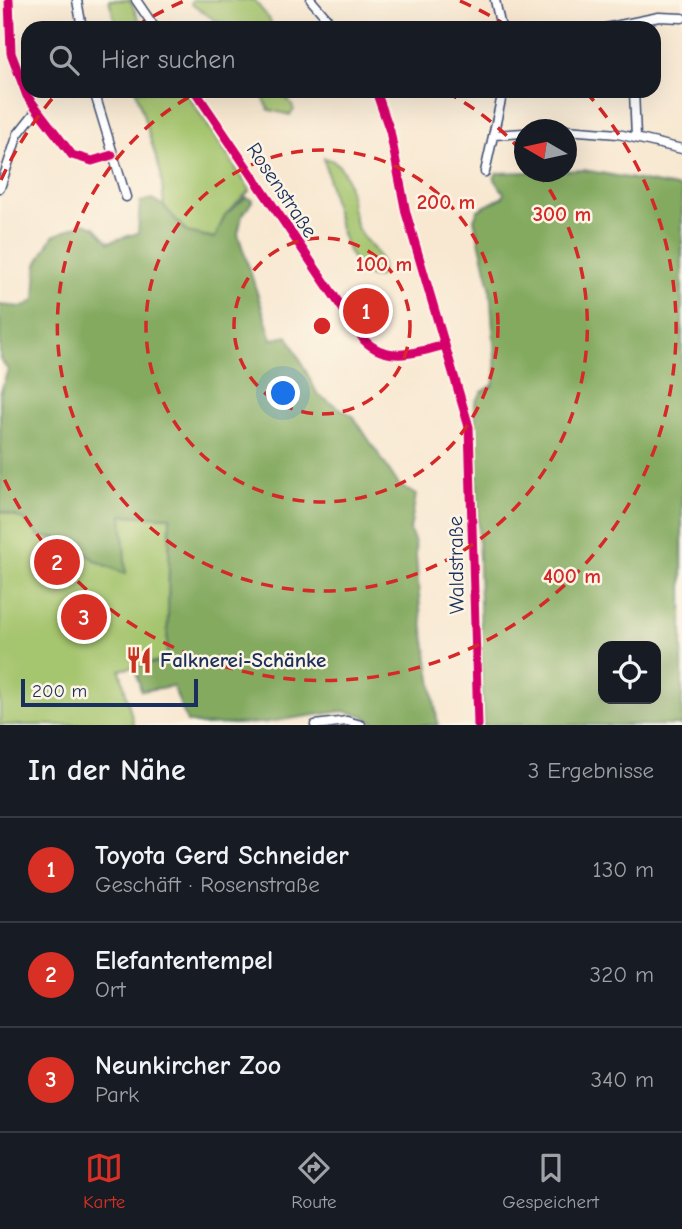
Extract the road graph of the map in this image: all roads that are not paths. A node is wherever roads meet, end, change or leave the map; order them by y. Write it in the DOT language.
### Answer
graph roads {
  1 [pos="9,0"];
  2 [pos="77,0"];
  3 [pos="311,0"];
  4 [pos="150,1"];
  5 [pos="497,1"];
  6 [pos="139,3"];
  7 [pos="680,20"];
  8 [pos="81,21"];
  9 [pos="151,21"];
  10 [pos="329,21"];
  11 [pos="500,21"];
  12 [pos="639,21"];
  13 [pos="21,84"];
  14 [pos="30,98"];
  15 [pos="96,98"];
  16 [pos="200,98"];
  17 [pos="378,98"];
  18 [pos="502,98"];
  19 [pos="634,98"];
  20 [pos="37,110"];
  21 [pos="577,131"];
  22 [pos="514,134"];
  23 [pos="494,135"];
  24 [pos="636,137"];
  25 [pos="682,149"];
  26 [pos="112,155"];
  27 [pos="485,172"];
  28 [pos="0,188"];
  29 [pos="126,197"];
  30 [pos="445,345"];
  31 [pos="315,725"];
  32 [pos="361,725"];
  33 [pos="478,725"];
  1 -- 13 [label="street"];
  2 -- 8 [label="street"];
  3 -- 10 [label="street"];
  4 -- 6 [label="street"];
  5 -- 11 [label="street"];
  6 -- 9 [label="street"];
  7 -- 12 [label="street"];
  14 -- 20 [label="street"];
  15 -- 26 [label="street"];
  16 -- 30 [label="street, Rosenstraße"];
  17 -- 30 [label="street, Waldstraße"];
  18 -- 23 [label="street"];
  19 -- 24 [label="street"];
  20 -- 26 [label="street"];
  20 -- 28 [label="street"];
  21 -- 24 [label="street"];
  22 -- 23 [label="street"];
  23 -- 27 [label="street"];
  24 -- 25 [label="street"];
  26 -- 29 [label="street"];
  30 -- 33 [label="street, Waldstraße"];
  31 -- 32 [label="street"];
}
